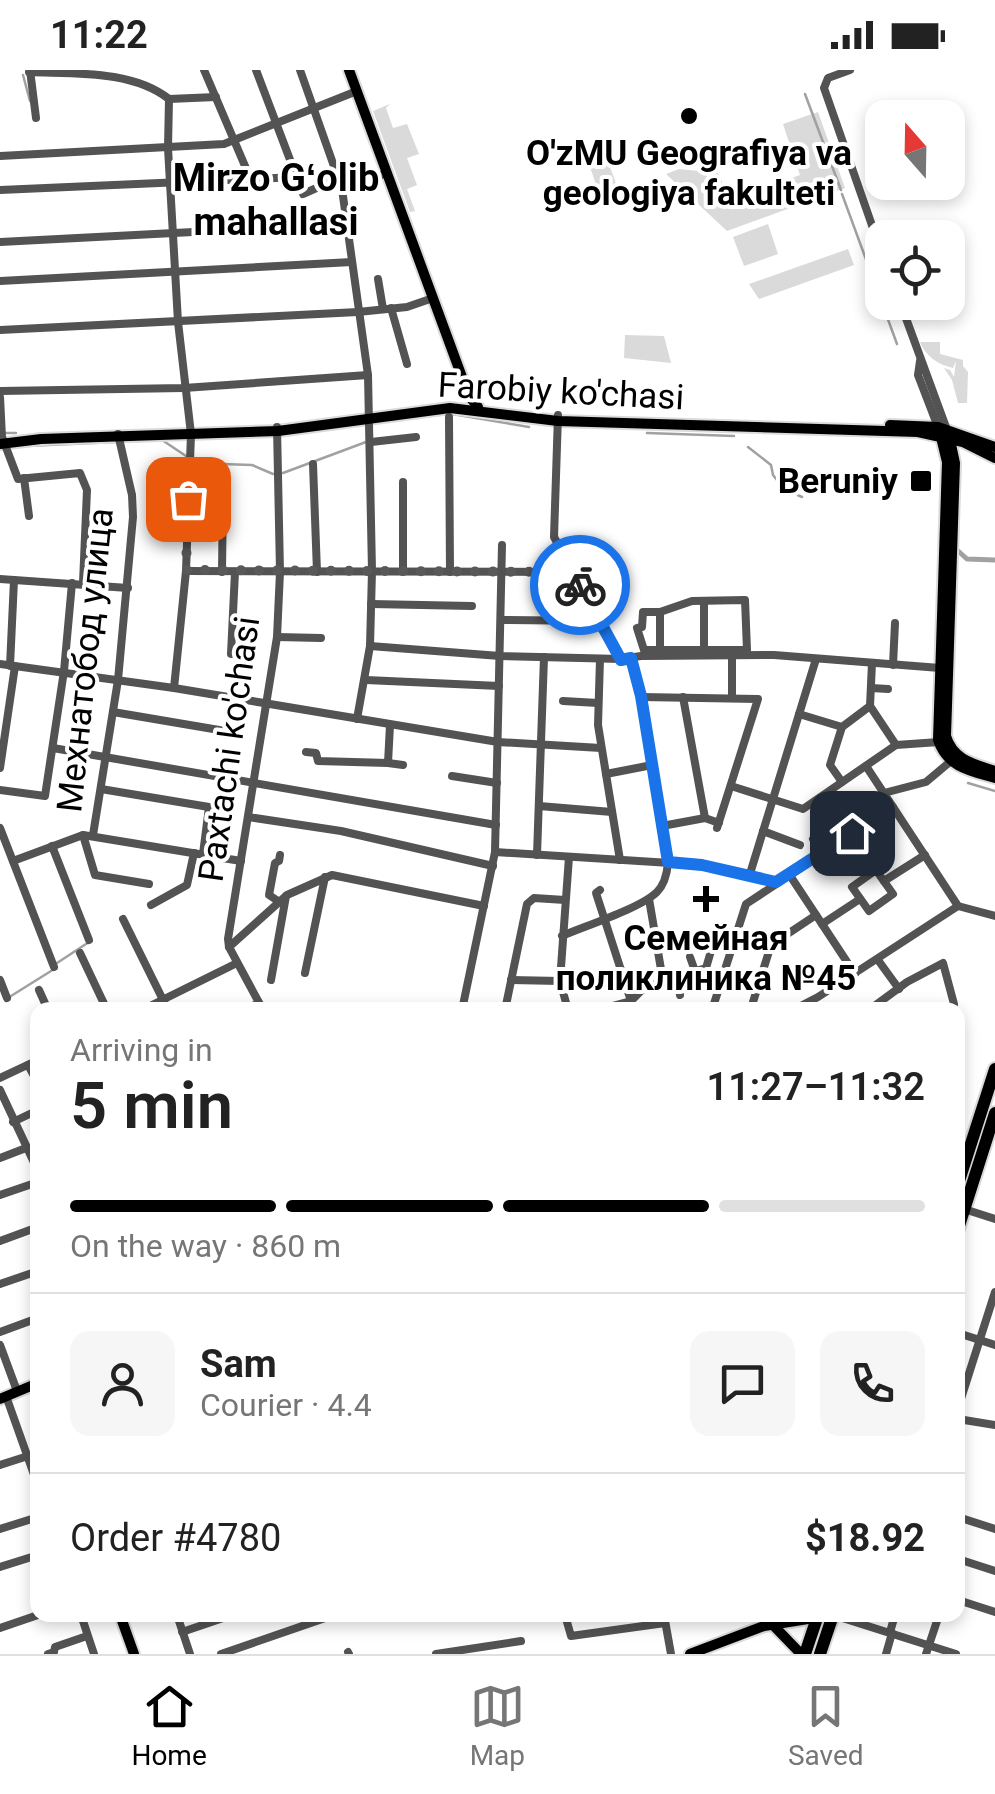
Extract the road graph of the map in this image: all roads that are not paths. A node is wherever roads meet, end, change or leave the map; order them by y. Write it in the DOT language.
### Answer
graph roads {
  1 [pos="204,70"];
  2 [pos="256,70"];
  3 [pos="300,70"];
  4 [pos="347,70"];
  5 [pos="850,70"];
  6 [pos="29,71"];
  7 [pos="126,73"];
  8 [pos="355,92"];
  9 [pos="216,97"];
  10 [pos="170,99"];
  11 [pos="314,107"];
  12 [pos="36,118"];
  13 [pos="276,122"];
  14 [pos="235,138"];
  15 [pos="168,148"];
  16 [pos="0,156"];
  17 [pos="385,173"];
  18 [pos="298,177"];
  19 [pos="339,178"];
  20 [pos="251,180"];
  21 [pos="170,183"];
  22 [pos="342,189"];
  23 [pos="0,190"];
  24 [pos="870,220"];
  25 [pos="345,224"];
  26 [pos="173,233"];
  27 [pos="0,242"];
  28 [pos="352,262"];
  29 [pos="175,272"];
  30 [pos="378,279"];
  31 [pos="0,281"];
  32 [pos="431,299"];
  33 [pos="387,309"];
  34 [pos="358,312"];
  35 [pos="906,320"];
  36 [pos="178,322"];
  37 [pos="0,330"];
  38 [pos="920,359"];
  39 [pos="407,364"];
  40 [pos="368,375"];
  41 [pos="184,388"];
  42 [pos="0,394"];
  43 [pos="928,402"];
  44 [pos="469,405"];
  45 [pos="370,416"];
  46 [pos="449,417"];
  47 [pos="558,418"];
  48 [pos="919,425"];
  49 [pos="278,429"];
  50 [pos="191,432"];
  51 [pos="905,432"];
  52 [pos="944,433"];
  53 [pos="118,434"];
  54 [pos="416,437"];
  55 [pos="3,442"];
  56 [pos="370,442"];
  57 [pos="975,447"];
  58 [pos="995,447"];
  59 [pos="995,458"];
  60 [pos="951,460"];
  61 [pos="313,464"];
  62 [pos="24,478"];
  63 [pos="403,482"];
  64 [pos="222,490"];
  65 [pos="30,516"];
  66 [pos="502,545"];
  67 [pos="186,570"];
  68 [pos="372,571"];
  69 [pos="222,572"];
  70 [pos="234,572"];
  71 [pos="280,572"];
  72 [pos="318,572"];
  73 [pos="403,572"];
  74 [pos="450,572"];
  75 [pos="502,572"];
  76 [pos="572,572"];
  77 [pos="0,579"];
  78 [pos="14,580"];
  79 [pos="72,583"];
  80 [pos="83,583"];
  81 [pos="128,588"];
  82 [pos="704,601"];
  83 [pos="371,604"];
  84 [pos="472,606"];
  85 [pos="660,612"];
  86 [pos="500,620"];
  87 [pos="600,621"];
  88 [pos="895,623"];
  89 [pos="276,638"];
  90 [pos="320,638"];
  91 [pos="370,646"];
  92 [pos="660,650"];
  93 [pos="704,650"];
  94 [pos="749,651"];
  95 [pos="231,654"];
  96 [pos="732,655"];
  97 [pos="500,656"];
  98 [pos="544,658"];
  99 [pos="631,658"];
  100 [pos="948,658"];
  101 [pos="600,659"];
  102 [pos="816,659"];
  103 [pos="621,660"];
  104 [pos="872,663"];
  105 [pos="0,664"];
  106 [pos="893,665"];
  107 [pos="13,666"];
  108 [pos="940,668"];
  109 [pos="64,671"];
  110 [pos="118,680"];
  111 [pos="366,680"];
  112 [pos="947,682"];
  113 [pos="499,686"];
  114 [pos="174,688"];
  115 [pos="871,688"];
  116 [pos="888,689"];
  117 [pos="641,696"];
  118 [pos="683,696"];
  119 [pos="732,696"];
  120 [pos="563,701"];
  121 [pos="598,703"];
  122 [pos="266,705"];
  123 [pos="870,706"];
  124 [pos="114,712"];
  125 [pos="799,714"];
  126 [pos="357,719"];
  127 [pos="390,725"];
  128 [pos="842,726"];
  129 [pos="225,731"];
  130 [pos="498,742"];
  131 [pos="939,742"];
  132 [pos="540,744"];
  133 [pos="896,745"];
  134 [pos="53,748"];
  135 [pos="601,748"];
  136 [pos="306,752"];
  137 [pos="106,757"];
  138 [pos="950,760"];
  139 [pos="388,762"];
  140 [pos="403,765"];
  141 [pos="652,765"];
  142 [pos="866,766"];
  143 [pos="0,768"];
  144 [pos="995,770"];
  145 [pos="606,774"];
  146 [pos="452,776"];
  147 [pos="995,778"];
  148 [pos="496,782"];
  149 [pos="842,782"];
  150 [pos="252,784"];
  151 [pos="731,786"];
  152 [pos="101,789"];
  153 [pos="0,790"];
  154 [pos="884,792"];
  155 [pos="773,799"];
  156 [pos="539,806"];
  157 [pos="893,807"];
  158 [pos="612,812"];
  159 [pos="248,817"];
  160 [pos="705,818"];
  161 [pos="496,824"];
  162 [pos="662,826"];
  163 [pos="0,828"];
  164 [pos="908,831"];
  165 [pos="763,832"];
  166 [pos="88,835"];
  167 [pos="813,839"];
  168 [pos="896,839"];
  169 [pos="800,845"];
  170 [pos="52,846"];
  171 [pos="495,852"];
  172 [pos="199,853"];
  173 [pos="537,854"];
  174 [pos="280,855"];
  175 [pos="569,856"];
  176 [pos="924,856"];
  177 [pos="620,860"];
  178 [pos="13,861"];
  179 [pos="241,861"];
  180 [pos="668,862"];
  181 [pos="492,866"];
  182 [pos="788,874"];
  183 [pos="325,877"];
  184 [pos="749,877"];
  185 [pos="841,880"];
  186 [pos="776,882"];
  187 [pos="884,882"];
  188 [pos="149,884"];
  189 [pos="852,887"];
  190 [pos="600,890"];
  191 [pos="286,895"];
  192 [pos="648,898"];
  193 [pos="860,899"];
  194 [pos="566,900"];
  195 [pos="278,901"];
  196 [pos="151,905"];
  197 [pos="484,906"];
  198 [pos="958,906"];
  199 [pos="816,915"];
  200 [pos="995,916"];
  201 [pos="605,917"];
  202 [pos="123,919"];
  203 [pos="822,924"];
  204 [pos="736,935"];
  205 [pos="562,936"];
  206 [pos="89,940"];
  207 [pos="713,944"];
  208 [pos="771,945"];
  209 [pos="229,948"];
  210 [pos="80,954"];
  211 [pos="690,957"];
  212 [pos="878,960"];
  213 [pos="237,962"];
  214 [pos="54,967"];
  215 [pos="695,971"];
  216 [pos="305,973"];
  217 [pos="856,974"];
  218 [pos="677,977"];
  219 [pos="0,980"];
  220 [pos="271,980"];
  221 [pos="511,980"];
  222 [pos="560,981"];
  223 [pos="663,981"];
  224 [pos="899,988"];
  225 [pos="38,990"];
  226 [pos="680,995"];
  227 [pos="818,997"];
  228 [pos="7,998"];
  229 [pos="163,1000"];
  230 [pos="630,1000"];
  231 [pos="44,1002"];
  232 [pos="103,1002"];
  233 [pos="159,1002"];
  234 [pos="259,1002"];
  235 [pos="464,1002"];
  236 [pos="507,1002"];
  237 [pos="566,1002"];
  238 [pos="623,1002"];
  239 [pos="715,1002"];
  240 [pos="754,1002"];
  241 [pos="808,1002"];
  242 [pos="819,1002"];
  243 [pos="880,1002"];
  244 [pos="953,1002"];
  245 [pos="30,1063"];
  246 [pos="995,1070"];
  247 [pos="0,1078"];
  248 [pos="0,1090"];
  249 [pos="30,1112"];
  250 [pos="995,1113"];
  251 [pos="12,1118"];
  252 [pos="0,1119"];
  253 [pos="26,1148"];
  254 [pos="30,1153"];
  255 [pos="0,1158"];
  256 [pos="965,1162"];
  257 [pos="30,1185"];
  258 [pos="0,1196"];
  259 [pos="965,1206"];
  260 [pos="965,1209"];
  261 [pos="995,1219"];
  262 [pos="30,1230"];
  263 [pos="0,1240"];
  264 [pos="30,1274"];
  265 [pos="0,1284"];
  266 [pos="995,1292"];
  267 [pos="30,1322"];
  268 [pos="0,1332"];
  269 [pos="965,1336"];
  270 [pos="980,1341"];
  271 [pos="0,1345"];
  272 [pos="995,1345"];
  273 [pos="965,1387"];
  274 [pos="30,1388"];
  275 [pos="6,1397"];
  276 [pos="965,1420"];
  277 [pos="995,1426"];
  278 [pos="28,1456"];
  279 [pos="30,1462"];
  280 [pos="0,1466"];
  281 [pos="965,1518"];
  282 [pos="30,1520"];
  283 [pos="995,1529"];
  284 [pos="0,1530"];
  285 [pos="30,1557"];
  286 [pos="995,1557"];
  287 [pos="965,1561"];
  288 [pos="0,1567"];
  289 [pos="993,1570"];
  290 [pos="965,1602"];
  291 [pos="995,1612"];
  292 [pos="30,1617"];
  293 [pos="83,1622"];
  294 [pos="125,1622"];
  295 [pos="178,1622"];
  296 [pos="204,1622"];
  297 [pos="314,1622"];
  298 [pos="568,1622"];
  299 [pos="648,1622"];
  300 [pos="665,1622"];
  301 [pos="785,1622"];
  302 [pos="815,1622"];
  303 [pos="831,1622"];
  304 [pos="856,1622"];
  305 [pos="893,1622"];
  306 [pos="937,1622"];
  307 [pos="772,1624"];
  308 [pos="0,1628"];
  309 [pos="182,1632"];
  310 [pos="891,1633"];
  311 [pos="87,1636"];
  312 [pos="521,1641"];
  313 [pos="928,1649"];
  314 [pos="48,1654"];
  315 [pos="94,1654"];
  316 [pos="136,1654"];
  317 [pos="190,1654"];
  318 [pos="221,1654"];
  319 [pos="436,1654"];
  320 [pos="671,1654"];
  321 [pos="690,1654"];
  322 [pos="803,1654"];
  323 [pos="820,1654"];
  324 [pos="886,1654"];
  325 [pos="956,1654"];
  1 -- 9 [label="street"];
  2 -- 13 [label="street"];
  3 -- 11 [label="street"];
  4 -- 8 [label="main road"];
  5 -- 24 [label="street"];
  6 -- 7 [label="street"];
  6 -- 12 [label="street"];
  7 -- 10 [label="street"];
  8 -- 11 [label="street"];
  8 -- 17 [label="main road"];
  9 -- 10 [label="street"];
  9 -- 14 [label="street"];
  10 -- 15 [label="street"];
  11 -- 13 [label="street"];
  11 -- 19 [label="street"];
  13 -- 14 [label="street"];
  13 -- 18 [label="street"];
  14 -- 15 [label="street"];
  14 -- 20 [label="street"];
  15 -- 16 [label="street"];
  15 -- 21 [label="street"];
  17 -- 22 [label="street"];
  17 -- 32 [label="main road"];
  18 -- 19 [label="street"];
  18 -- 20 [label="street"];
  19 -- 22 [label="street"];
  20 -- 21 [label="street"];
  21 -- 23 [label="street"];
  21 -- 26 [label="street"];
  22 -- 25 [label="street"];
  25 -- 26 [label="street"];
  25 -- 28 [label="street"];
  26 -- 27 [label="street"];
  26 -- 29 [label="street"];
  28 -- 29 [label="street"];
  28 -- 34 [label="street"];
  29 -- 31 [label="street"];
  29 -- 36 [label="street"];
  30 -- 33 [label="street"];
  32 -- 33 [label="street"];
  32 -- 44 [label="main road"];
  33 -- 34 [label="street"];
  33 -- 39 [label="street"];
  34 -- 36 [label="street"];
  34 -- 40 [label="street"];
  35 -- 38 [label="street"];
  36 -- 37 [label="street"];
  36 -- 41 [label="street"];
  38 -- 43 [label="street"];
  38 -- 52 [label="street"];
  40 -- 41 [label="street"];
  40 -- 45 [label="street"];
  41 -- 42 [label="street"];
  41 -- 50 [label="street"];
  42 -- 55 [label="street"];
  43 -- 48 [label="street"];
  43 -- 52 [label="street"];
  44 -- 45 [label="main road, Farobiy ko'chasi"];
  44 -- 47 [label="main road, Farobiy ko'chasi"];
  45 -- 49 [label="main road, Farobiy ko'chasi"];
  45 -- 56 [label="street"];
  46 -- 74 [label="street"];
  47 -- 48 [label="main road, Farobiy ko'chasi"];
  47 -- 51 [label="main road, Farobiy ko'chasi"];
  47 -- 76 [label="street"];
  48 -- 52 [label="main road, Farobiy ko'chasi"];
  49 -- 50 [label="main road, Farobiy ko'chasi"];
  49 -- 71 [label="street, Paxtachi ko'chasi"];
  50 -- 53 [label="main road, Farobiy ko'chasi"];
  50 -- 67 [label="street"];
  51 -- 52 [label="main road, Farobiy ko'chasi"];
  51 -- 60 [label="main road"];
  52 -- 57 [label="main road, Farobiy ko'chasi"];
  52 -- 58 [label="main road, Farobiy ko'chasi"];
  52 -- 60 [label="main road"];
  53 -- 55 [label="main road, Farobiy ko'chasi"];
  53 -- 81 [label="street, Мехнатобод улица"];
  54 -- 56 [label="street"];
  55 -- 62 [label="street"];
  56 -- 68 [label="street"];
  57 -- 59 [label="main road, Farobiy ko'chasi"];
  57 -- 60 [label="main road"];
  60 -- 100 [label="main road"];
  60 -- 108 [label="main road"];
  61 -- 72 [label="street"];
  62 -- 65 [label="street"];
  62 -- 80 [label="street"];
  63 -- 73 [label="street"];
  64 -- 69 [label="street"];
  66 -- 75 [label="street"];
  67 -- 69 [label="street"];
  67 -- 114 [label="street"];
  68 -- 72 [label="street"];
  68 -- 73 [label="street"];
  68 -- 83 [label="street"];
  69 -- 70 [label="street"];
  70 -- 71 [label="street"];
  70 -- 95 [label="street"];
  71 -- 72 [label="street"];
  71 -- 89 [label="street, Paxtachi ko'chasi"];
  73 -- 74 [label="street"];
  74 -- 75 [label="street"];
  75 -- 76 [label="street"];
  75 -- 86 [label="street"];
  76 -- 87 [label="street"];
  77 -- 78 [label="street"];
  78 -- 79 [label="street"];
  78 -- 107 [label="street"];
  79 -- 80 [label="street"];
  79 -- 109 [label="street"];
  80 -- 81 [label="street"];
  81 -- 110 [label="street, Мехнатобод улица"];
  82 -- 85 [label="street"];
  82 -- 93 [label="street"];
  82 -- 94 [label="street"];
  83 -- 84 [label="street"];
  83 -- 91 [label="street"];
  85 -- 92 [label="street"];
  85 -- 92 [label="street"];
  86 -- 87 [label="street"];
  86 -- 97 [label="street"];
  87 -- 103 [label="street"];
  88 -- 106 [label="street"];
  89 -- 90 [label="street"];
  89 -- 122 [label="street, Paxtachi ko'chasi"];
  91 -- 97 [label="street"];
  91 -- 111 [label="street"];
  92 -- 93 [label="street"];
  93 -- 94 [label="street"];
  94 -- 96 [label="street"];
  94 -- 102 [label="street"];
  96 -- 99 [label="street"];
  96 -- 119 [label="street"];
  97 -- 98 [label="street"];
  97 -- 113 [label="street"];
  98 -- 101 [label="street"];
  98 -- 132 [label="street"];
  99 -- 103 [label="street"];
  99 -- 117 [label="street"];
  100 -- 108 [label="main road"];
  100 -- 112 [label="main road"];
  101 -- 103 [label="street"];
  101 -- 121 [label="street"];
  102 -- 104 [label="street"];
  102 -- 125 [label="street"];
  104 -- 106 [label="street"];
  104 -- 115 [label="street"];
  105 -- 107 [label="street"];
  106 -- 108 [label="street"];
  107 -- 109 [label="street"];
  107 -- 143 [label="street"];
  108 -- 112 [label="main road"];
  108 -- 131 [label="main road"];
  109 -- 110 [label="street"];
  109 -- 134 [label="street"];
  110 -- 114 [label="street"];
  110 -- 124 [label="street, Мехнатобод улица"];
  111 -- 113 [label="street"];
  111 -- 126 [label="street"];
  112 -- 144 [label="main road"];
  113 -- 130 [label="street"];
  114 -- 122 [label="street"];
  115 -- 116 [label="street"];
  115 -- 123 [label="street"];
  117 -- 118 [label="street"];
  117 -- 141 [label="street"];
  118 -- 119 [label="street"];
  118 -- 160 [label="street"];
  119 -- 151 [label="street"];
  120 -- 121 [label="street"];
  121 -- 135 [label="street"];
  122 -- 126 [label="street"];
  122 -- 150 [label="street, Paxtachi ko'chasi"];
  123 -- 128 [label="street"];
  123 -- 133 [label="street"];
  124 -- 129 [label="street"];
  124 -- 137 [label="street, Мехнатобод улица"];
  125 -- 128 [label="street"];
  125 -- 155 [label="street"];
  126 -- 127 [label="street"];
  127 -- 130 [label="street"];
  127 -- 139 [label="street"];
  128 -- 149 [label="street"];
  130 -- 132 [label="street"];
  130 -- 148 [label="street"];
  131 -- 133 [label="street"];
  131 -- 138 [label="main road"];
  132 -- 135 [label="street"];
  132 -- 156 [label="street"];
  133 -- 142 [label="street"];
  134 -- 137 [label="street"];
  134 -- 153 [label="street"];
  135 -- 145 [label="street"];
  136 -- 139 [label="street"];
  137 -- 150 [label="street"];
  137 -- 152 [label="street, Мехнатобод улица"];
  138 -- 147 [label="main road"];
  138 -- 154 [label="street"];
  139 -- 140 [label="street"];
  141 -- 145 [label="street"];
  141 -- 162 [label="street"];
  142 -- 149 [label="street"];
  142 -- 154 [label="street"];
  145 -- 158 [label="street"];
  146 -- 148 [label="street"];
  148 -- 161 [label="street"];
  149 -- 155 [label="street"];
  150 -- 159 [label="street, Paxtachi ko'chasi"];
  150 -- 161 [label="street"];
  151 -- 155 [label="street"];
  151 -- 160 [label="street"];
  152 -- 166 [label="street, Мехнатобод улица"];
  152 -- 172 [label="street"];
  154 -- 157 [label="street"];
  154 -- 167 [label="street"];
  155 -- 165 [label="street"];
  156 -- 158 [label="street"];
  156 -- 173 [label="street"];
  157 -- 164 [label="street"];
  157 -- 182 [label="street"];
  158 -- 177 [label="street"];
  159 -- 179 [label="street, Paxtachi ko'chasi"];
  159 -- 181 [label="street"];
  160 -- 162 [label="street"];
  161 -- 171 [label="street"];
  162 -- 180 [label="street"];
  163 -- 178 [label="street"];
  164 -- 168 [label="street"];
  164 -- 176 [label="street"];
  165 -- 169 [label="street"];
  165 -- 184 [label="street"];
  166 -- 170 [label="street"];
  166 -- 172 [label="street"];
  166 -- 188 [label="street"];
  170 -- 178 [label="street"];
  170 -- 206 [label="street"];
  171 -- 173 [label="street"];
  171 -- 181 [label="street"];
  172 -- 179 [label="street"];
  172 -- 196 [label="street"];
  173 -- 175 [label="street"];
  174 -- 195 [label="street"];
  175 -- 177 [label="street"];
  175 -- 194 [label="street"];
  176 -- 187 [label="street"];
  176 -- 198 [label="street"];
  177 -- 180 [label="street"];
  178 -- 214 [label="street"];
  179 -- 209 [label="street, Paxtachi ko'chasi"];
  180 -- 184 [label="street"];
  180 -- 192 [label="street"];
  181 -- 197 [label="street"];
  182 -- 186 [label="street"];
  182 -- 199 [label="street"];
  183 -- 191 [label="street"];
  183 -- 197 [label="street"];
  183 -- 216 [label="street"];
  184 -- 186 [label="street"];
  185 -- 189 [label="street"];
  186 -- 204 [label="street"];
  187 -- 189 [label="street"];
  187 -- 193 [label="street"];
  189 -- 193 [label="street"];
  190 -- 201 [label="street"];
  191 -- 195 [label="street"];
  191 -- 220 [label="street"];
  192 -- 201 [label="street"];
  192 -- 223 [label="street"];
  193 -- 203 [label="street"];
  194 -- 205 [label="street"];
  194 -- 221 [label="street"];
  195 -- 209 [label="street"];
  197 -- 235 [label="street"];
  198 -- 200 [label="street"];
  198 -- 212 [label="street"];
  199 -- 203 [label="street"];
  199 -- 208 [label="street"];
  201 -- 205 [label="street"];
  201 -- 230 [label="street"];
  202 -- 229 [label="street"];
  203 -- 217 [label="street"];
  204 -- 208 [label="street"];
  204 -- 239 [label="street"];
  205 -- 222 [label="street"];
  207 -- 215 [label="street"];
  208 -- 240 [label="street"];
  209 -- 213 [label="street"];
  210 -- 232 [label="street"];
  211 -- 215 [label="street"];
  212 -- 217 [label="street"];
  212 -- 224 [label="street"];
  213 -- 229 [label="street"];
  213 -- 234 [label="street"];
  215 -- 218 [label="street"];
  217 -- 227 [label="street"];
  218 -- 223 [label="street"];
  218 -- 226 [label="street"];
  219 -- 228 [label="street"];
  221 -- 222 [label="street"];
  221 -- 236 [label="street"];
  222 -- 237 [label="street"];
  223 -- 230 [label="street"];
  224 -- 243 [label="street"];
  224 -- 244 [label="street"];
  225 -- 231 [label="street"];
  227 -- 241 [label="street"];
  227 -- 242 [label="street"];
  229 -- 233 [label="street"];
  230 -- 238 [label="street"];
  245 -- 247 [label="street"];
  246 -- 256 [label="highway"];
  248 -- 251 [label="street"];
  249 -- 251 [label="street"];
  250 -- 259 [label="highway"];
  251 -- 252 [label="street"];
  251 -- 253 [label="street"];
  253 -- 254 [label="street"];
  253 -- 255 [label="street"];
  257 -- 258 [label="street"];
  260 -- 261 [label="street"];
  262 -- 263 [label="street"];
  264 -- 265 [label="street"];
  266 -- 270 [label="street"];
  267 -- 268 [label="street"];
  269 -- 270 [label="street"];
  270 -- 272 [label="street"];
  270 -- 273 [label="street"];
  271 -- 275 [label="street"];
  274 -- 275 [label="main road"];
  275 -- 278 [label="street"];
  276 -- 277 [label="street"];
  278 -- 279 [label="street"];
  278 -- 280 [label="street"];
  281 -- 283 [label="street"];
  282 -- 284 [label="street"];
  285 -- 288 [label="street"];
  286 -- 289 [label="street"];
  287 -- 289 [label="street"];
  290 -- 291 [label="street"];
  292 -- 308 [label="street"];
  293 -- 311 [label="street"];
  294 -- 316 [label="main road"];
  295 -- 309 [label="street"];
  296 -- 309 [label="street"];
  297 -- 318 [label="street"];
  298 -- 299 [label="street"];
  300 -- 320 [label="street"];
  301 -- 307 [label="main road"];
  302 -- 322 [label="highway"];
  303 -- 323 [label="highway"];
  304 -- 310 [label="street"];
  305 -- 310 [label="street"];
  306 -- 313 [label="street"];
  307 -- 321 [label="main road"];
  307 -- 322 [label="main road"];
  309 -- 317 [label="street"];
  310 -- 313 [label="street"];
  310 -- 324 [label="street"];
  311 -- 314 [label="street"];
  311 -- 315 [label="street"];
  312 -- 319 [label="street"];
  313 -- 325 [label="street"];
}
